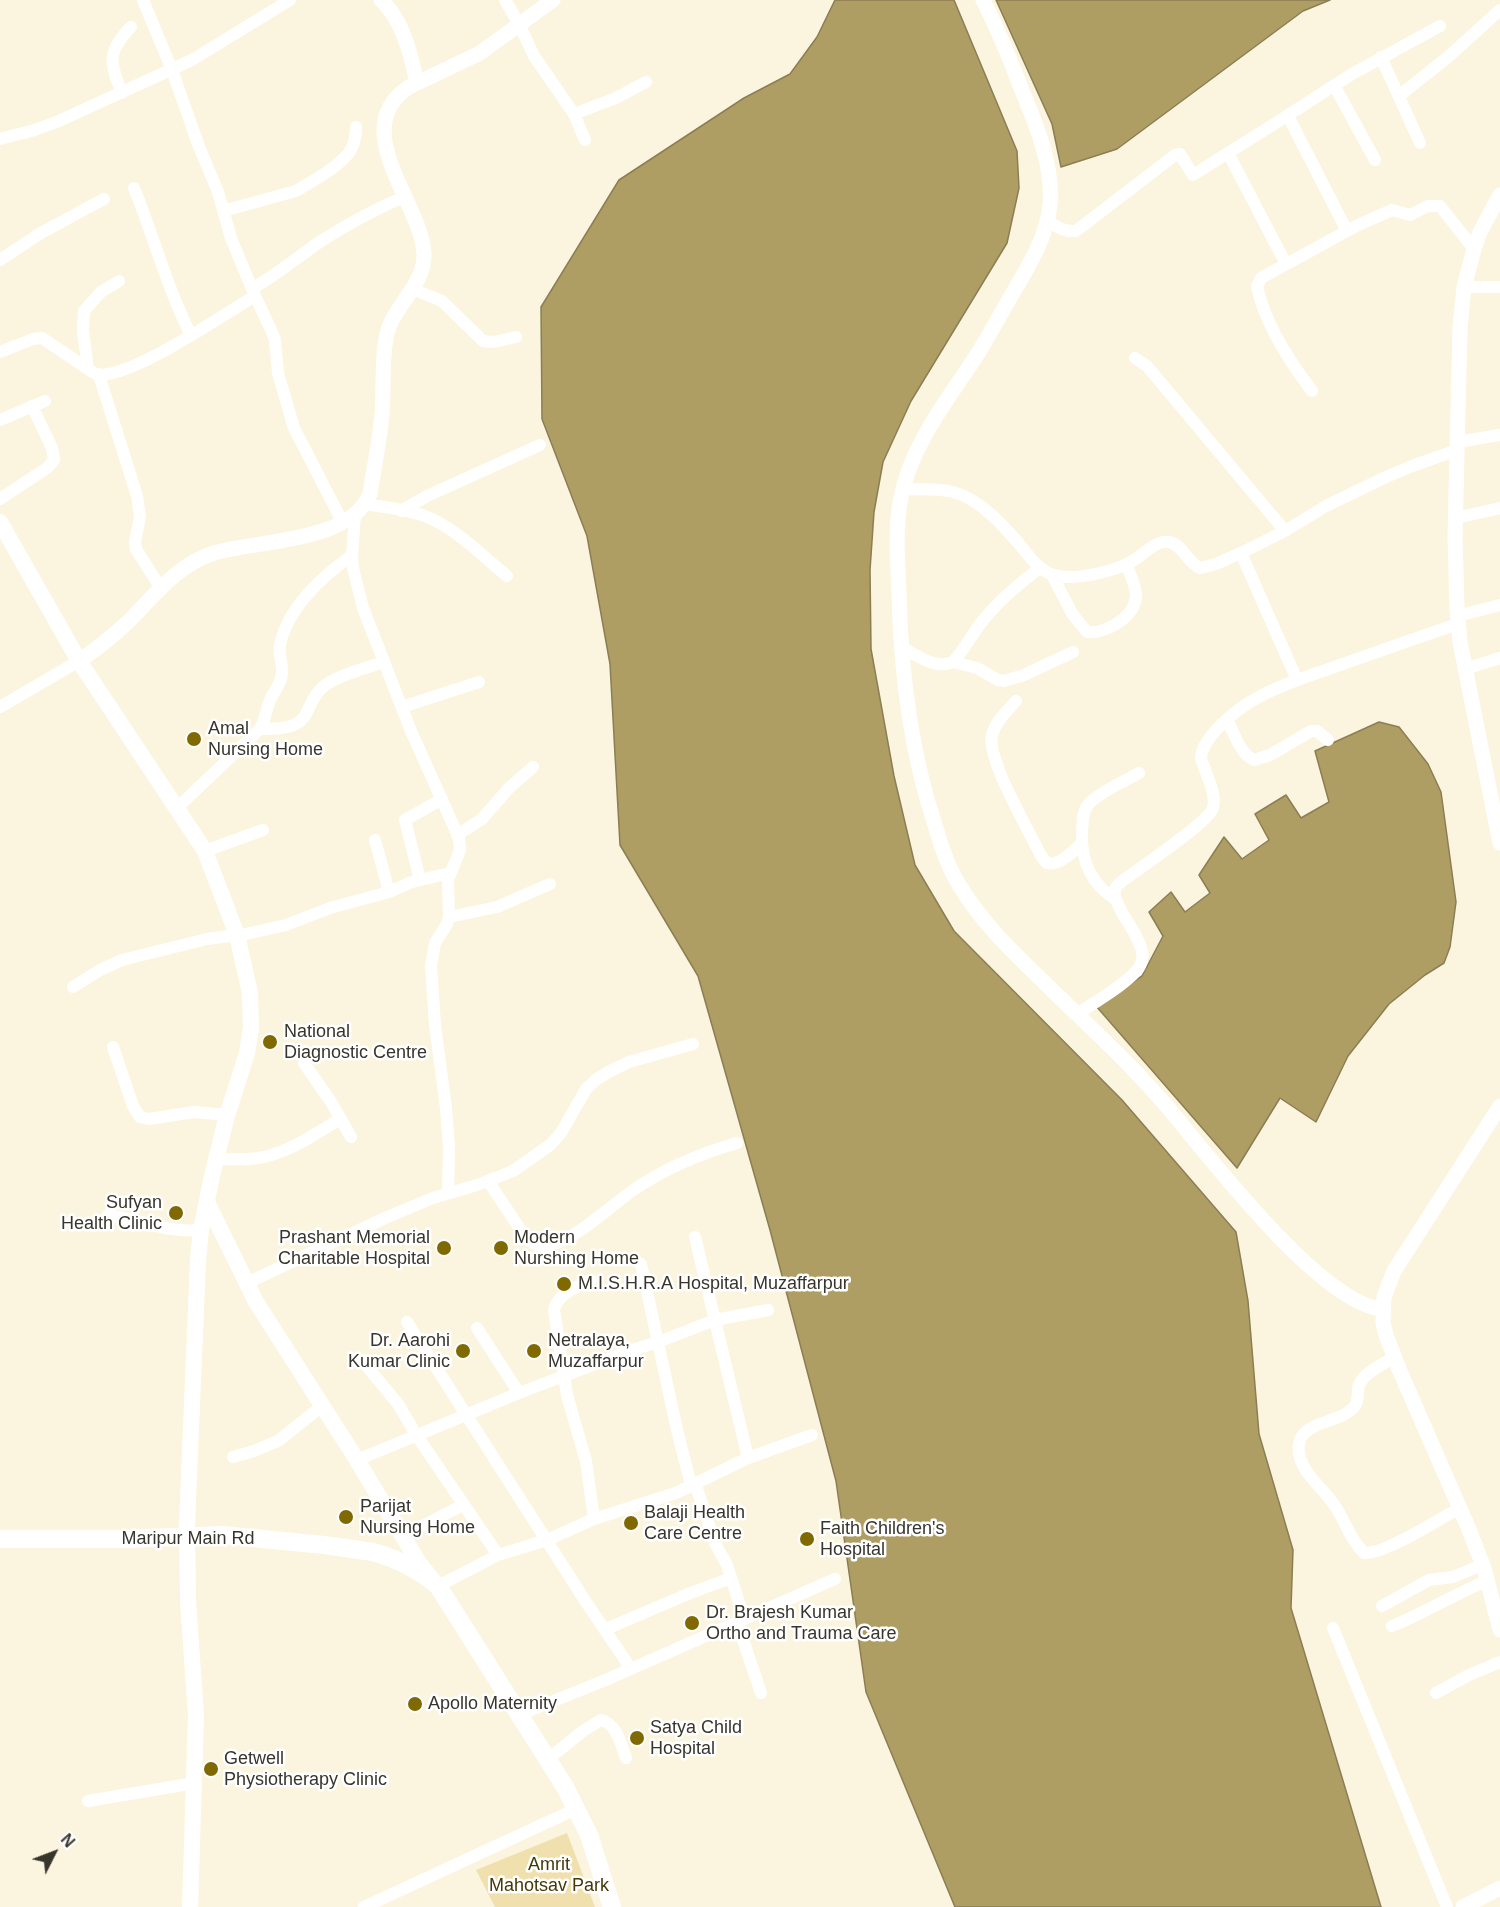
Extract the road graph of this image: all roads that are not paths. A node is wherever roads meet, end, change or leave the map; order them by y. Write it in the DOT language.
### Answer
graph roads {
  1 [pos="143,0"];
  2 [pos="290,0"];
  3 [pos="381,0"];
  4 [pos="505,0"];
  5 [pos="553,0"];
  6 [pos="983,0"];
  7 [pos="1500,10"];
  8 [pos="519,24"];
  9 [pos="1440,26"];
  10 [pos="131,27"];
  11 [pos="1381,57"];
  12 [pos="172,70"];
  13 [pos="646,82"];
  14 [pos="417,83"];
  15 [pos="1334,85"];
  16 [pos="122,93"];
  17 [pos="1399,96"];
  18 [pos="574,114"];
  19 [pos="1288,116"];
  20 [pos="356,127"];
  21 [pos="0,139"];
  22 [pos="585,140"];
  23 [pos="1420,143"];
  24 [pos="1228,153"];
  25 [pos="1375,160"];
  26 [pos="134,188"];
  27 [pos="1500,195"];
  28 [pos="404,197"];
  29 [pos="105,199"];
  30 [pos="223,211"];
  31 [pos="1047,220"];
  32 [pos="1347,231"];
  33 [pos="1474,249"];
  34 [pos="0,260"];
  35 [pos="1286,264"];
  36 [pos="119,281"];
  37 [pos="1464,287"];
  38 [pos="1500,287"];
  39 [pos="412,289"];
  40 [pos="253,293"];
  41 [pos="191,335"];
  42 [pos="516,337"];
  43 [pos="0,352"];
  44 [pos="1135,357"];
  45 [pos="94,372"];
  46 [pos="1312,391"];
  47 [pos="45,401"];
  48 [pos="32,406"];
  49 [pos="0,420"];
  50 [pos="1500,435"];
  51 [pos="540,445"];
  52 [pos="1457,446"];
  53 [pos="903,489"];
  54 [pos="0,498"];
  55 [pos="1500,508"];
  56 [pos="401,511"];
  57 [pos="355,514"];
  58 [pos="1456,518"];
  59 [pos="0,522"];
  60 [pos="1285,531"];
  61 [pos="1241,553"];
  62 [pos="352,555"];
  63 [pos="1126,564"];
  64 [pos="1040,568"];
  65 [pos="1052,575"];
  66 [pos="507,576"];
  67 [pos="160,587"];
  68 [pos="1500,605"];
  69 [pos="1458,620"];
  70 [pos="900,646"];
  71 [pos="1073,652"];
  72 [pos="1500,658"];
  73 [pos="79,661"];
  74 [pos="384,662"];
  75 [pos="953,662"];
  76 [pos="1465,669"];
  77 [pos="1297,680"];
  78 [pos="479,682"];
  79 [pos="1016,700"];
  80 [pos="0,707"];
  81 [pos="402,707"];
  82 [pos="1227,719"];
  83 [pos="260,729"];
  84 [pos="1328,740"];
  85 [pos="533,767"];
  86 [pos="1139,773"];
  87 [pos="442,799"];
  88 [pos="177,808"];
  89 [pos="263,830"];
  90 [pos="457,835"];
  91 [pos="375,840"];
  92 [pos="1082,843"];
  93 [pos="1500,843"];
  94 [pos="205,851"];
  95 [pos="450,873"];
  96 [pos="420,880"];
  97 [pos="550,884"];
  98 [pos="389,891"];
  99 [pos="1115,899"];
  100 [pos="449,917"];
  101 [pos="237,935"];
  102 [pos="73,987"];
  103 [pos="1077,1014"];
  104 [pos="693,1044"];
  105 [pos="113,1047"];
  106 [pos="304,1063"];
  107 [pos="1500,1107"];
  108 [pos="228,1115"];
  109 [pos="339,1119"];
  110 [pos="351,1137"];
  111 [pos="737,1143"];
  112 [pos="216,1159"];
  113 [pos="488,1181"];
  114 [pos="448,1193"];
  115 [pos="207,1202"];
  116 [pos="108,1215"];
  117 [pos="201,1230"];
  118 [pos="694,1237"];
  119 [pos="641,1264"];
  120 [pos="591,1280"];
  121 [pos="247,1282"];
  122 [pos="1383,1309"];
  123 [pos="768,1310"];
  124 [pos="715,1320"];
  125 [pos="407,1322"];
  126 [pos="477,1328"];
  127 [pos="657,1342"];
  128 [pos="1394,1357"];
  129 [pos="365,1364"];
  130 [pos="565,1376"];
  131 [pos="519,1393"];
  132 [pos="322,1406"];
  133 [pos="467,1414"];
  134 [pos="812,1435"];
  135 [pos="417,1436"];
  136 [pos="233,1457"];
  137 [pos="748,1458"];
  138 [pos="357,1460"];
  139 [pos="693,1484"];
  140 [pos="464,1505"];
  141 [pos="1460,1509"];
  142 [pos="594,1519"];
  143 [pos="187,1535"];
  144 [pos="403,1536"];
  145 [pos="0,1539"];
  146 [pos="547,1539"];
  147 [pos="498,1555"];
  148 [pos="1482,1565"];
  149 [pos="731,1578"];
  150 [pos="835,1579"];
  151 [pos="1487,1581"];
  152 [pos="438,1586"];
  153 [pos="1382,1606"];
  154 [pos="740,1620"];
  155 [pos="1392,1626"];
  156 [pos="606,1629"];
  157 [pos="1334,1629"];
  158 [pos="1500,1630"];
  159 [pos="1500,1662"];
  160 [pos="631,1669"];
  161 [pos="761,1693"];
  162 [pos="1436,1693"];
  163 [pos="519,1715"];
  164 [pos="626,1758"];
  165 [pos="547,1760"];
  166 [pos="195,1783"];
  167 [pos="88,1801"];
  168 [pos="576,1809"];
  169 [pos="1500,1888"];
  170 [pos="190,1907"];
  171 [pos="364,1907"];
  172 [pos="612,1907"];
  173 [pos="1447,1907"];
  174 [pos="1463,1907"];
  1 -- 12 [label="street"];
  2 -- 12 [label="street"];
  3 -- 14 [label="street"];
  4 -- 8 [label="street"];
  5 -- 8 [label="street"];
  6 -- 31 [label="street"];
  7 -- 17 [label="street"];
  8 -- 14 [label="street"];
  8 -- 18 [label="street"];
  9 -- 11 [label="street"];
  10 -- 16 [label="street"];
  11 -- 15 [label="street"];
  11 -- 17 [label="street"];
  12 -- 16 [label="street"];
  12 -- 30 [label="street"];
  13 -- 18 [label="street"];
  14 -- 28 [label="street"];
  15 -- 19 [label="street"];
  15 -- 25 [label="street"];
  16 -- 21 [label="street"];
  17 -- 23 [label="street"];
  18 -- 22 [label="street"];
  19 -- 24 [label="street"];
  19 -- 32 [label="street"];
  20 -- 30 [label="street"];
  24 -- 31 [label="street"];
  24 -- 35 [label="street"];
  26 -- 41 [label="street"];
  27 -- 33 [label="street"];
  28 -- 39 [label="street"];
  28 -- 40 [label="street"];
  29 -- 34 [label="street"];
  30 -- 40 [label="street"];
  31 -- 53 [label="street"];
  32 -- 33 [label="street"];
  32 -- 35 [label="street"];
  33 -- 37 [label="street"];
  35 -- 46 [label="street"];
  36 -- 45 [label="street"];
  37 -- 38 [label="street"];
  37 -- 52 [label="street"];
  39 -- 42 [label="street"];
  39 -- 57 [label="street"];
  40 -- 41 [label="street"];
  40 -- 57 [label="street"];
  41 -- 45 [label="street"];
  43 -- 45 [label="street"];
  44 -- 60 [label="street"];
  45 -- 67 [label="street"];
  47 -- 48 [label="street"];
  48 -- 49 [label="street"];
  48 -- 54 [label="street"];
  50 -- 52 [label="street"];
  51 -- 56 [label="street"];
  52 -- 58 [label="street"];
  52 -- 60 [label="street"];
  53 -- 64 [label="street"];
  53 -- 70 [label="street"];
  55 -- 58 [label="street"];
  56 -- 57 [label="street"];
  56 -- 66 [label="street"];
  57 -- 62 [label="street"];
  57 -- 67 [label="street"];
  58 -- 69 [label="street"];
  59 -- 73 [label="main road"];
  60 -- 61 [label="street"];
  61 -- 63 [label="street"];
  61 -- 77 [label="street"];
  62 -- 74 [label="street"];
  62 -- 83 [label="street"];
  63 -- 65 [label="street"];
  63 -- 65 [label="street"];
  64 -- 65 [label="street"];
  64 -- 75 [label="street"];
  67 -- 73 [label="street"];
  68 -- 69 [label="street"];
  69 -- 76 [label="street"];
  69 -- 77 [label="street"];
  70 -- 75 [label="street"];
  70 -- 103 [label="street"];
  71 -- 75 [label="street"];
  72 -- 76 [label="street"];
  73 -- 80 [label="street"];
  73 -- 88 [label="main road"];
  74 -- 81 [label="street"];
  74 -- 83 [label="street"];
  76 -- 93 [label="street"];
  77 -- 82 [label="street"];
  78 -- 81 [label="street"];
  79 -- 92 [label="street"];
  81 -- 87 [label="street"];
  82 -- 84 [label="street"];
  82 -- 99 [label="street"];
  83 -- 88 [label="street"];
  85 -- 90 [label="street"];
  86 -- 92 [label="street"];
  87 -- 90 [label="street"];
  87 -- 96 [label="street"];
  88 -- 94 [label="main road"];
  89 -- 94 [label="street"];
  90 -- 95 [label="street"];
  91 -- 98 [label="street"];
  92 -- 99 [label="street"];
  94 -- 101 [label="main road"];
  95 -- 96 [label="street"];
  95 -- 100 [label="street"];
  96 -- 98 [label="street"];
  97 -- 100 [label="street"];
  98 -- 101 [label="street"];
  99 -- 103 [label="street"];
  100 -- 114 [label="street"];
  101 -- 102 [label="street"];
  101 -- 108 [label="main road"];
  103 -- 122 [label="street"];
  104 -- 113 [label="street"];
  105 -- 108 [label="street"];
  106 -- 109 [label="street"];
  107 -- 122 [label="street"];
  108 -- 112 [label="main road"];
  109 -- 110 [label="street"];
  109 -- 112 [label="street"];
  111 -- 113 [label="street"];
  112 -- 115 [label="main road"];
  113 -- 114 [label="street"];
  114 -- 121 [label="street"];
  115 -- 117 [label="main road"];
  115 -- 121 [label="main road"];
  116 -- 117 [label="street"];
  117 -- 143 [label="main road"];
  118 -- 124 [label="street"];
  119 -- 127 [label="street"];
  120 -- 130 [label="street"];
  121 -- 132 [label="main road"];
  122 -- 128 [label="street"];
  123 -- 124 [label="street"];
  124 -- 127 [label="street"];
  124 -- 137 [label="street"];
  125 -- 133 [label="street"];
  126 -- 131 [label="street"];
  127 -- 130 [label="street"];
  127 -- 139 [label="street"];
  128 -- 141 [label="street"];
  128 -- 141 [label="street"];
  129 -- 135 [label="street"];
  130 -- 131 [label="street"];
  130 -- 142 [label="street"];
  131 -- 133 [label="street"];
  132 -- 136 [label="street"];
  132 -- 138 [label="main road"];
  133 -- 135 [label="street"];
  133 -- 146 [label="street"];
  134 -- 137 [label="street"];
  135 -- 138 [label="street"];
  135 -- 140 [label="street"];
  137 -- 139 [label="street"];
  138 -- 144 [label="main road"];
  139 -- 142 [label="street"];
  139 -- 149 [label="street"];
  140 -- 144 [label="street"];
  140 -- 147 [label="street"];
  141 -- 148 [label="street"];
  142 -- 146 [label="street"];
  143 -- 145 [label="main road, Maripur Main Rd"];
  143 -- 152 [label="main road, Maripur Main Rd"];
  143 -- 166 [label="main road"];
  144 -- 152 [label="main road"];
  146 -- 147 [label="street"];
  146 -- 156 [label="street"];
  147 -- 152 [label="street"];
  148 -- 151 [label="street"];
  148 -- 153 [label="street"];
  149 -- 154 [label="street"];
  149 -- 156 [label="street"];
  150 -- 154 [label="street"];
  151 -- 155 [label="street"];
  151 -- 158 [label="street"];
  152 -- 163 [label="main road"];
  154 -- 160 [label="street"];
  154 -- 161 [label="street"];
  156 -- 160 [label="street"];
  157 -- 173 [label="street"];
  159 -- 162 [label="street"];
  160 -- 163 [label="street"];
  163 -- 165 [label="main road"];
  164 -- 165 [label="street"];
  165 -- 168 [label="main road"];
  166 -- 167 [label="street"];
  166 -- 170 [label="main road"];
  168 -- 171 [label="street"];
  168 -- 172 [label="main road"];
  169 -- 174 [label="street"];
}
